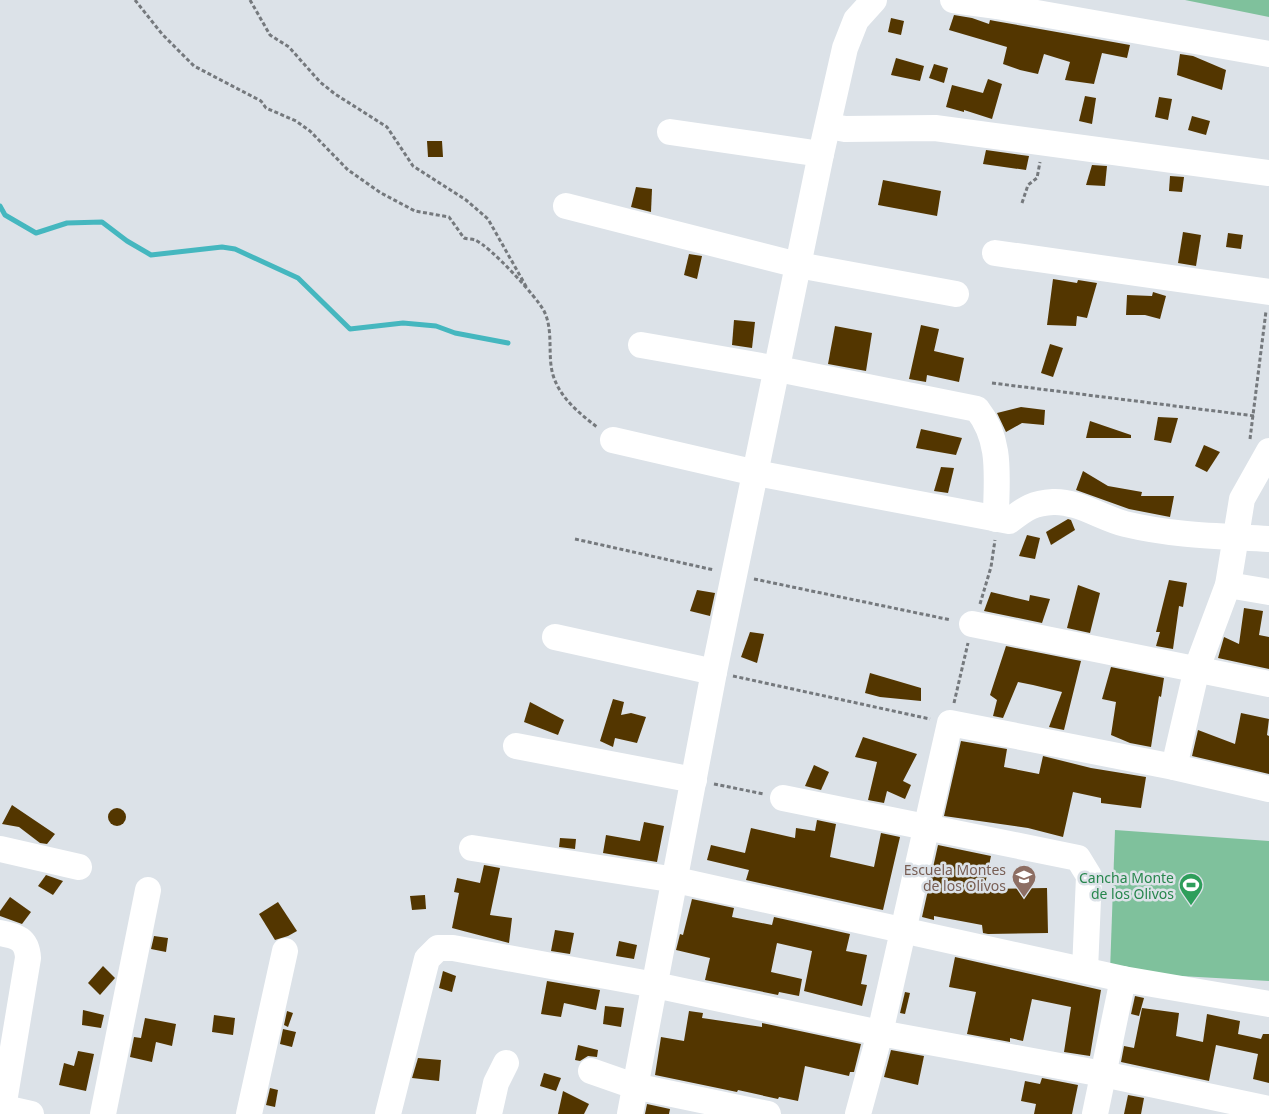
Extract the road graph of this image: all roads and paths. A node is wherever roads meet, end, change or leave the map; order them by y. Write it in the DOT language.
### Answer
graph roads {
  1 [pos="135,0"];
  2 [pos="250,0"];
  3 [pos="874,0"];
  4 [pos="952,0"];
  5 [pos="1026,5"];
  6 [pos="1269,54"];
  7 [pos="829,126"];
  8 [pos="670,132"];
  9 [pos="1040,141"];
  10 [pos="821,154"];
  11 [pos="1269,173"];
  12 [pos="1022,204"];
  13 [pos="566,206"];
  14 [pos="995,253"];
  15 [pos="798,265"];
  16 [pos="1269,288"];
  17 [pos="1269,292"];
  18 [pos="531,294"];
  19 [pos="956,294"];
  20 [pos="641,345"];
  21 [pos="778,369"];
  22 [pos="992,383"];
  23 [pos="613,440"];
  24 [pos="1269,451"];
  25 [pos="756,473"];
  26 [pos="996,519"];
  27 [pos="1237,537"];
  28 [pos="576,539"];
  29 [pos="1269,539"];
  30 [pos="735,575"];
  31 [pos="1228,585"];
  32 [pos="1269,592"];
  33 [pos="972,624"];
  34 [pos="555,636"];
  35 [pos="1198,668"];
  36 [pos="714,672"];
  37 [pos="1269,684"];
  38 [pos="950,724"];
  39 [pos="516,746"];
  40 [pos="1174,768"];
  41 [pos="694,780"];
  42 [pos="1269,789"];
  43 [pos="783,798"];
  44 [pos="927,826"];
  45 [pos="472,848"];
  46 [pos="0,849"];
  47 [pos="78,866"];
  48 [pos="676,880"];
  49 [pos="148,890"];
  50 [pos="904,930"];
  51 [pos="0,932"];
  52 [pos="285,951"];
  53 [pos="1084,970"];
  54 [pos="1123,979"];
  55 [pos="655,985"];
  56 [pos="1269,1004"];
  57 [pos="880,1033"];
  58 [pos="506,1063"];
  59 [pos="591,1071"];
  60 [pos="1103,1074"];
  61 [pos="634,1086"];
  62 [pos="1,1110"];
  63 [pos="1269,1110"];
  64 [pos="31,1114"];
  65 [pos="103,1114"];
  66 [pos="249,1114"];
  67 [pos="388,1114"];
  68 [pos="489,1114"];
  69 [pos="630,1114"];
  70 [pos="768,1114"];
  71 [pos="858,1114"];
  72 [pos="1095,1114"];
  1 -- 18 [label="path"];
  2 -- 18 [label="path"];
  3 -- 7 [label="street"];
  4 -- 5 [label="street"];
  5 -- 6 [label="street"];
  7 -- 9 [label="street"];
  7 -- 10 [label="street"];
  8 -- 10 [label="street"];
  9 -- 11 [label="street"];
  9 -- 12 [label="path"];
  10 -- 15 [label="street"];
  13 -- 15 [label="street"];
  14 -- 17 [label="street"];
  15 -- 19 [label="street"];
  15 -- 21 [label="street"];
  16 -- 17 [label="street"];
  17 -- 22 [label="path"];
  18 -- 23 [label="path"];
  20 -- 21 [label="street"];
  21 -- 25 [label="street"];
  21 -- 26 [label="street"];
  23 -- 25 [label="street"];
  24 -- 27 [label="street"];
  25 -- 26 [label="street"];
  25 -- 30 [label="street"];
  26 -- 27 [label="street"];
  26 -- 33 [label="path"];
  27 -- 29 [label="street"];
  27 -- 31 [label="street"];
  28 -- 30 [label="path"];
  30 -- 33 [label="path"];
  30 -- 36 [label="street"];
  31 -- 32 [label="street"];
  31 -- 35 [label="street"];
  33 -- 35 [label="street"];
  33 -- 38 [label="path"];
  34 -- 36 [label="street"];
  35 -- 37 [label="street"];
  35 -- 40 [label="street"];
  36 -- 38 [label="path"];
  36 -- 41 [label="street"];
  38 -- 40 [label="street"];
  38 -- 44 [label="street"];
  39 -- 41 [label="street"];
  40 -- 42 [label="street"];
  41 -- 43 [label="path"];
  41 -- 48 [label="street"];
  43 -- 44 [label="street"];
  44 -- 50 [label="street"];
  44 -- 53 [label="street"];
  45 -- 48 [label="street"];
  46 -- 47 [label="street"];
  48 -- 50 [label="street"];
  48 -- 55 [label="street"];
  49 -- 65 [label="street"];
  50 -- 53 [label="street"];
  50 -- 57 [label="street"];
  51 -- 62 [label="street"];
  52 -- 66 [label="street"];
  53 -- 54 [label="street"];
  54 -- 56 [label="street"];
  54 -- 60 [label="street"];
  55 -- 57 [label="street"];
  55 -- 61 [label="street"];
  55 -- 67 [label="street"];
  57 -- 60 [label="street"];
  57 -- 71 [label="street"];
  58 -- 68 [label="street"];
  59 -- 61 [label="street"];
  60 -- 63 [label="street"];
  60 -- 72 [label="street"];
  61 -- 69 [label="street"];
  61 -- 70 [label="street"];
  62 -- 64 [label="street"];
}
